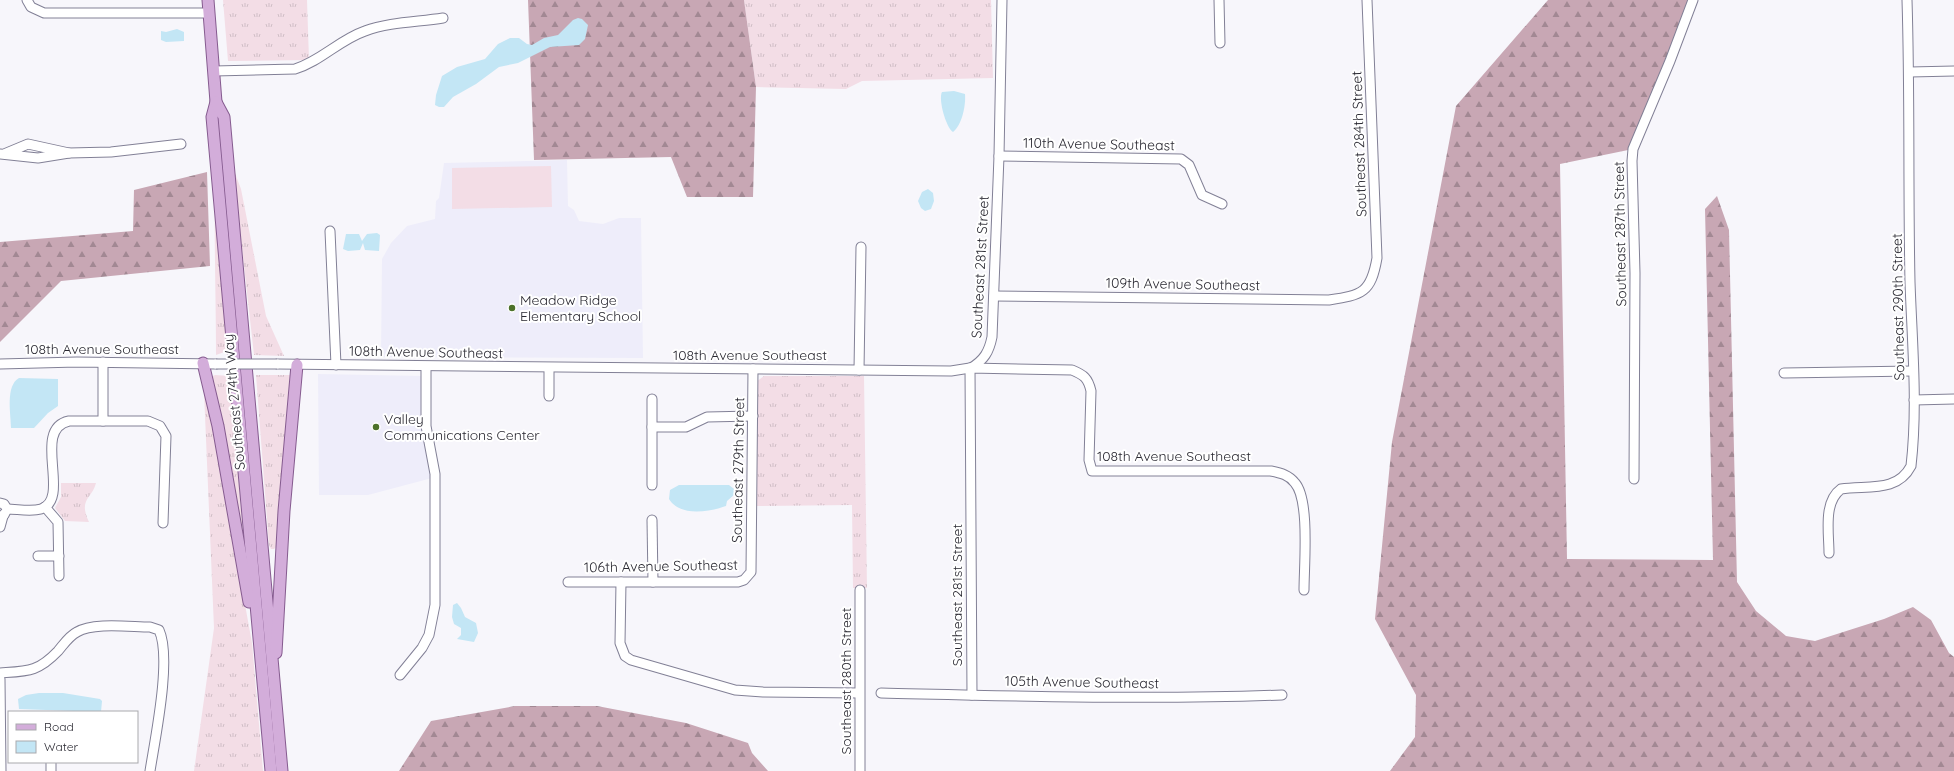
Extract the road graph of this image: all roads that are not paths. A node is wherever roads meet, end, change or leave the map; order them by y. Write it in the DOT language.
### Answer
graph roads {
  1 [pos="208,0"];
  2 [pos="1002,0"];
  3 [pos="1219,0"];
  4 [pos="1367,0"];
  5 [pos="1693,0"];
  6 [pos="1907,0"];
  7 [pos="29,3"];
  8 [pos="209,13"];
  9 [pos="443,18"];
  10 [pos="1220,43"];
  11 [pos="214,71"];
  12 [pos="1954,71"];
  13 [pos="1910,72"];
  14 [pos="216,102"];
  15 [pos="181,144"];
  16 [pos="69,153"];
  17 [pos="2,154"];
  18 [pos="999,156"];
  19 [pos="1222,204"];
  20 [pos="330,230"];
  21 [pos="861,247"];
  22 [pos="1369,286"];
  23 [pos="994,296"];
  24 [pos="103,362"];
  25 [pos="203,363"];
  26 [pos="0,364"];
  27 [pos="297,365"];
  28 [pos="336,365"];
  29 [pos="426,367"];
  30 [pos="549,368"];
  31 [pos="970,368"];
  32 [pos="753,369"];
  33 [pos="859,370"];
  34 [pos="1913,371"];
  35 [pos="1784,373"];
  36 [pos="549,396"];
  37 [pos="652,399"];
  38 [pos="1954,399"];
  39 [pos="1914,400"];
  40 [pos="753,416"];
  41 [pos="103,421"];
  42 [pos="652,427"];
  43 [pos="1634,479"];
  44 [pos="652,485"];
  45 [pos="2,507"];
  46 [pos="45,507"];
  47 [pos="652,520"];
  48 [pos="163,523"];
  49 [pos="0,527"];
  50 [pos="1829,553"];
  51 [pos="38,556"];
  52 [pos="59,556"];
  53 [pos="751,572"];
  54 [pos="59,576"];
  55 [pos="568,582"];
  56 [pos="621,582"];
  57 [pos="653,582"];
  58 [pos="860,590"];
  59 [pos="1304,590"];
  60 [pos="262,668"];
  61 [pos="0,673"];
  62 [pos="400,675"];
  63 [pos="0,679"];
  64 [pos="859,693"];
  65 [pos="881,693"];
  66 [pos="972,695"];
  67 [pos="1282,695"];
  68 [pos="275,702"];
  69 [pos="0,761"];
  70 [pos="1,771"];
  71 [pos="150,771"];
  72 [pos="271,771"];
  73 [pos="282,771"];
  74 [pos="860,771"];
  1 -- 8 [label="main road, Southeast 274th Way"];
  2 -- 18 [label="street, Southeast 281st Street"];
  3 -- 10 [label="street"];
  4 -- 22 [label="street, Southeast 284th Street"];
  5 -- 43 [label="street, Southeast 287th Street"];
  6 -- 13 [label="street, Southeast 290th Street"];
  7 -- 8 [label="street"];
  8 -- 11 [label="main road, Southeast 274th Way"];
  9 -- 11 [label="street"];
  11 -- 14 [label="main road, Southeast 274th Way"];
  12 -- 13 [label="street"];
  13 -- 34 [label="street, Southeast 290th Street"];
  14 -- 60 [label="main road, Southeast 274th Way"];
  14 -- 68 [label="main road, Southeast 274th Way"];
  15 -- 16 [label="street"];
  16 -- 17 [label="street"];
  16 -- 17 [label="street"];
  18 -- 19 [label="street, 110th Avenue Southeast"];
  18 -- 23 [label="street, Southeast 281st Street"];
  20 -- 28 [label="street"];
  21 -- 33 [label="street"];
  22 -- 23 [label="street, 109th Avenue Southeast"];
  23 -- 31 [label="street, Southeast 281st Street"];
  24 -- 25 [label="street, 108th Avenue Southeast"];
  24 -- 26 [label="street, 108th Avenue Southeast"];
  24 -- 41 [label="street"];
  25 -- 27 [label="street, 108th Avenue Southeast, bridge"];
  25 -- 60 [label="main road"];
  27 -- 28 [label="street, 108th Avenue Southeast"];
  27 -- 68 [label="main road"];
  28 -- 29 [label="street, 108th Avenue Southeast"];
  29 -- 30 [label="street, 108th Avenue Southeast"];
  29 -- 62 [label="street"];
  30 -- 32 [label="street, 108th Avenue Southeast"];
  30 -- 36 [label="street"];
  31 -- 33 [label="street, 108th Avenue Southeast"];
  31 -- 59 [label="street, 108th Avenue Southeast"];
  31 -- 66 [label="street, Southeast 281st Street"];
  32 -- 33 [label="street, 108th Avenue Southeast"];
  32 -- 40 [label="street, Southeast 279th Street"];
  34 -- 35 [label="street"];
  34 -- 39 [label="street, Southeast 290th Street"];
  37 -- 42 [label="street"];
  38 -- 39 [label="street"];
  39 -- 50 [label="street, Southeast 290th Street"];
  40 -- 42 [label="street"];
  40 -- 53 [label="street, Southeast 279th Street"];
  41 -- 46 [label="street"];
  41 -- 48 [label="street"];
  42 -- 44 [label="street"];
  45 -- 46 [label="street"];
  45 -- 49 [label="street"];
  46 -- 52 [label="street"];
  47 -- 57 [label="street"];
  51 -- 52 [label="street"];
  52 -- 54 [label="street"];
  53 -- 57 [label="street, 106th Avenue Southeast"];
  55 -- 56 [label="street, 106th Avenue Southeast"];
  56 -- 57 [label="street, 106th Avenue Southeast"];
  56 -- 64 [label="street"];
  58 -- 64 [label="street, Southeast 280th Street"];
  60 -- 72 [label="main road"];
  61 -- 71 [label="street"];
  63 -- 69 [label="street"];
  64 -- 74 [label="street, Southeast 280th Street"];
  65 -- 66 [label="street, 105th Avenue Southeast"];
  66 -- 67 [label="street, 105th Avenue Southeast"];
  68 -- 73 [label="main road"];
  69 -- 70 [label="street"];
}
